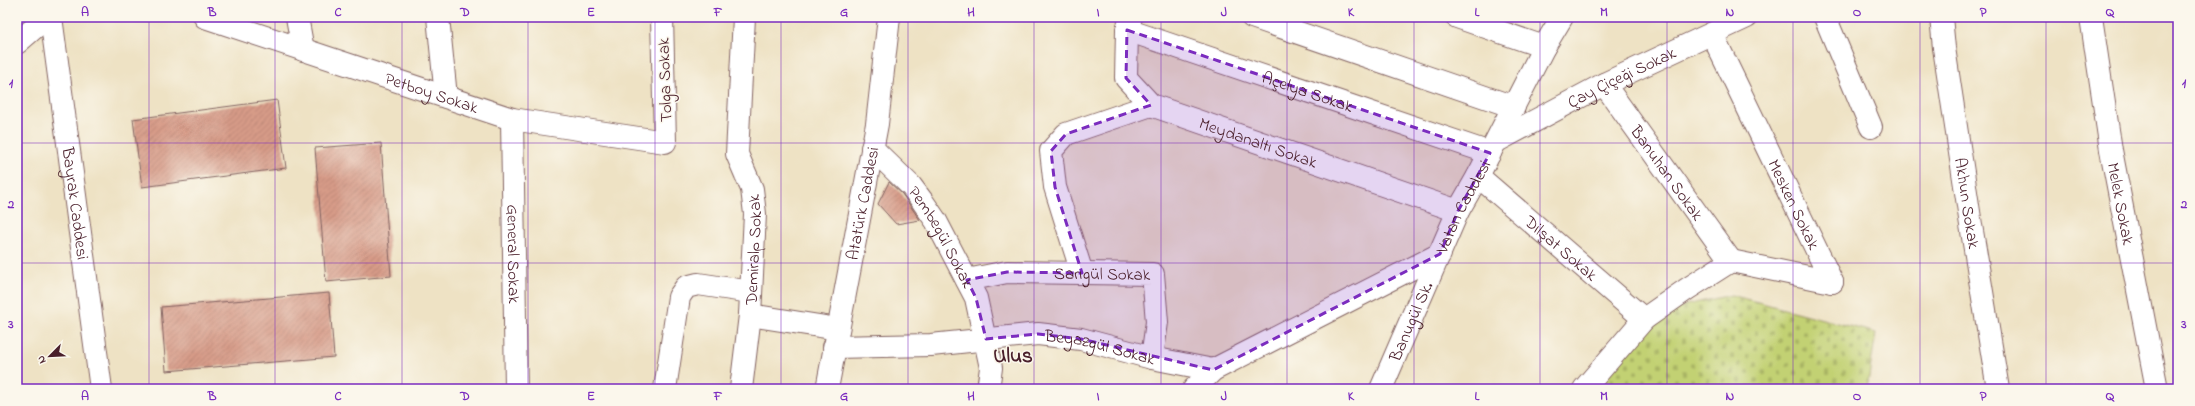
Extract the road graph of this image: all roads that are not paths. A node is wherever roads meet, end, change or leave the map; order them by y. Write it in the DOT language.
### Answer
graph roads {
  1 [pos="47,17"];
  2 [pos="51,17"];
  3 [pos="205,17"];
  4 [pos="297,17"];
  5 [pos="438,17"];
  6 [pos="662,17"];
  7 [pos="744,17"];
  8 [pos="889,17"];
  9 [pos="1252,17"];
  10 [pos="1457,17"];
  11 [pos="1562,17"];
  12 [pos="1747,17"];
  13 [pos="1825,17"];
  14 [pos="1941,17"];
  15 [pos="2091,17"];
  16 [pos="1129,23"];
  17 [pos="1712,34"];
  18 [pos="17,43"];
  19 [pos="1544,47"];
  20 [pos="303,50"];
  21 [pos="1604,84"];
  22 [pos="446,97"];
  23 [pos="1151,105"];
  24 [pos="1514,107"];
  25 [pos="512,119"];
  26 [pos="1871,127"];
  27 [pos="665,142"];
  28 [pos="1493,147"];
  29 [pos="872,148"];
  30 [pos="1478,176"];
  31 [pos="1458,211"];
  32 [pos="1440,254"];
  33 [pos="1731,261"];
  34 [pos="1082,273"];
  35 [pos="967,280"];
  36 [pos="751,292"];
  37 [pos="750,315"];
  38 [pos="1644,319"];
  39 [pos="836,338"];
  40 [pos="986,340"];
  41 [pos="1152,358"];
  42 [pos="1213,370"];
  43 [pos="101,389"];
  44 [pos="516,389"];
  45 [pos="665,389"];
  46 [pos="740,389"];
  47 [pos="827,389"];
  48 [pos="988,389"];
  49 [pos="1194,389"];
  50 [pos="1380,389"];
  51 [pos="1584,389"];
  52 [pos="1998,389"];
  53 [pos="2157,389"];
  1 -- 18 [label="street"];
  2 -- 43 [label="street, Bayrak Caddesi"];
  3 -- 20 [label="street, Petboy Sokak"];
  4 -- 20 [label="street"];
  5 -- 22 [label="street"];
  6 -- 27 [label="street, Tolga Sokak"];
  7 -- 36 [label="street, Demiralp Sokak"];
  8 -- 29 [label="street, Atatürk Caddesi"];
  9 -- 24 [label="street"];
  10 -- 19 [label="street"];
  11 -- 19 [label="street, Vatan Caddesi"];
  12 -- 17 [label="street, Çay Çiçeği Sokak"];
  13 -- 26 [label="street"];
  14 -- 52 [label="street, Akhun Sokak"];
  15 -- 53 [label="street, Melek Sokak"];
  16 -- 23 [label="street, Meydanaltı Sokak"];
  16 -- 28 [label="street, Açelya Sokak"];
  17 -- 21 [label="street, Çay Çiçeği Sokak"];
  17 -- 33 [label="street, Mesken Sokak"];
  19 -- 24 [label="street, Vatan Caddesi"];
  20 -- 22 [label="street, Petboy Sokak"];
  21 -- 28 [label="street, Çay Çiçeği Sokak"];
  21 -- 33 [label="street, Banuhan Sokak"];
  22 -- 25 [label="street, Petboy Sokak"];
  23 -- 31 [label="street, Meydanaltı Sokak"];
  23 -- 34 [label="street"];
  24 -- 28 [label="street, Vatan Caddesi"];
  25 -- 27 [label="street, Petboy Sokak"];
  25 -- 44 [label="street, General Sokak"];
  28 -- 30 [label="street, Vatan Caddesi"];
  29 -- 35 [label="street, Pembegül Sokak"];
  29 -- 39 [label="street, Atatürk Caddesi"];
  30 -- 31 [label="street, Vatan Caddesi"];
  30 -- 38 [label="street, Dilşat Sokak"];
  31 -- 32 [label="street, Vatan Caddesi"];
  32 -- 42 [label="street, Vatan Caddesi"];
  32 -- 50 [label="street, Banugül Sk."];
  33 -- 38 [label="street"];
  34 -- 35 [label="street, Sarıgül Sokak"];
  34 -- 41 [label="street, Sarıgül Sokak"];
  35 -- 40 [label="street, Pembegül Sokak"];
  36 -- 37 [label="street, Demiralp Sokak"];
  36 -- 45 [label="street"];
  37 -- 39 [label="street, Beyazgül Sokak"];
  37 -- 46 [label="street, Demiralp Sokak"];
  38 -- 51 [label="street"];
  39 -- 40 [label="street, Beyazgül Sokak"];
  39 -- 47 [label="street, Atatürk Caddesi"];
  40 -- 41 [label="street, Beyazgül Sokak"];
  40 -- 48 [label="street, Pembegül Sokak"];
  41 -- 42 [label="street, Beyazgül Sokak"];
  42 -- 49 [label="street, Vatan Caddesi"];
}
